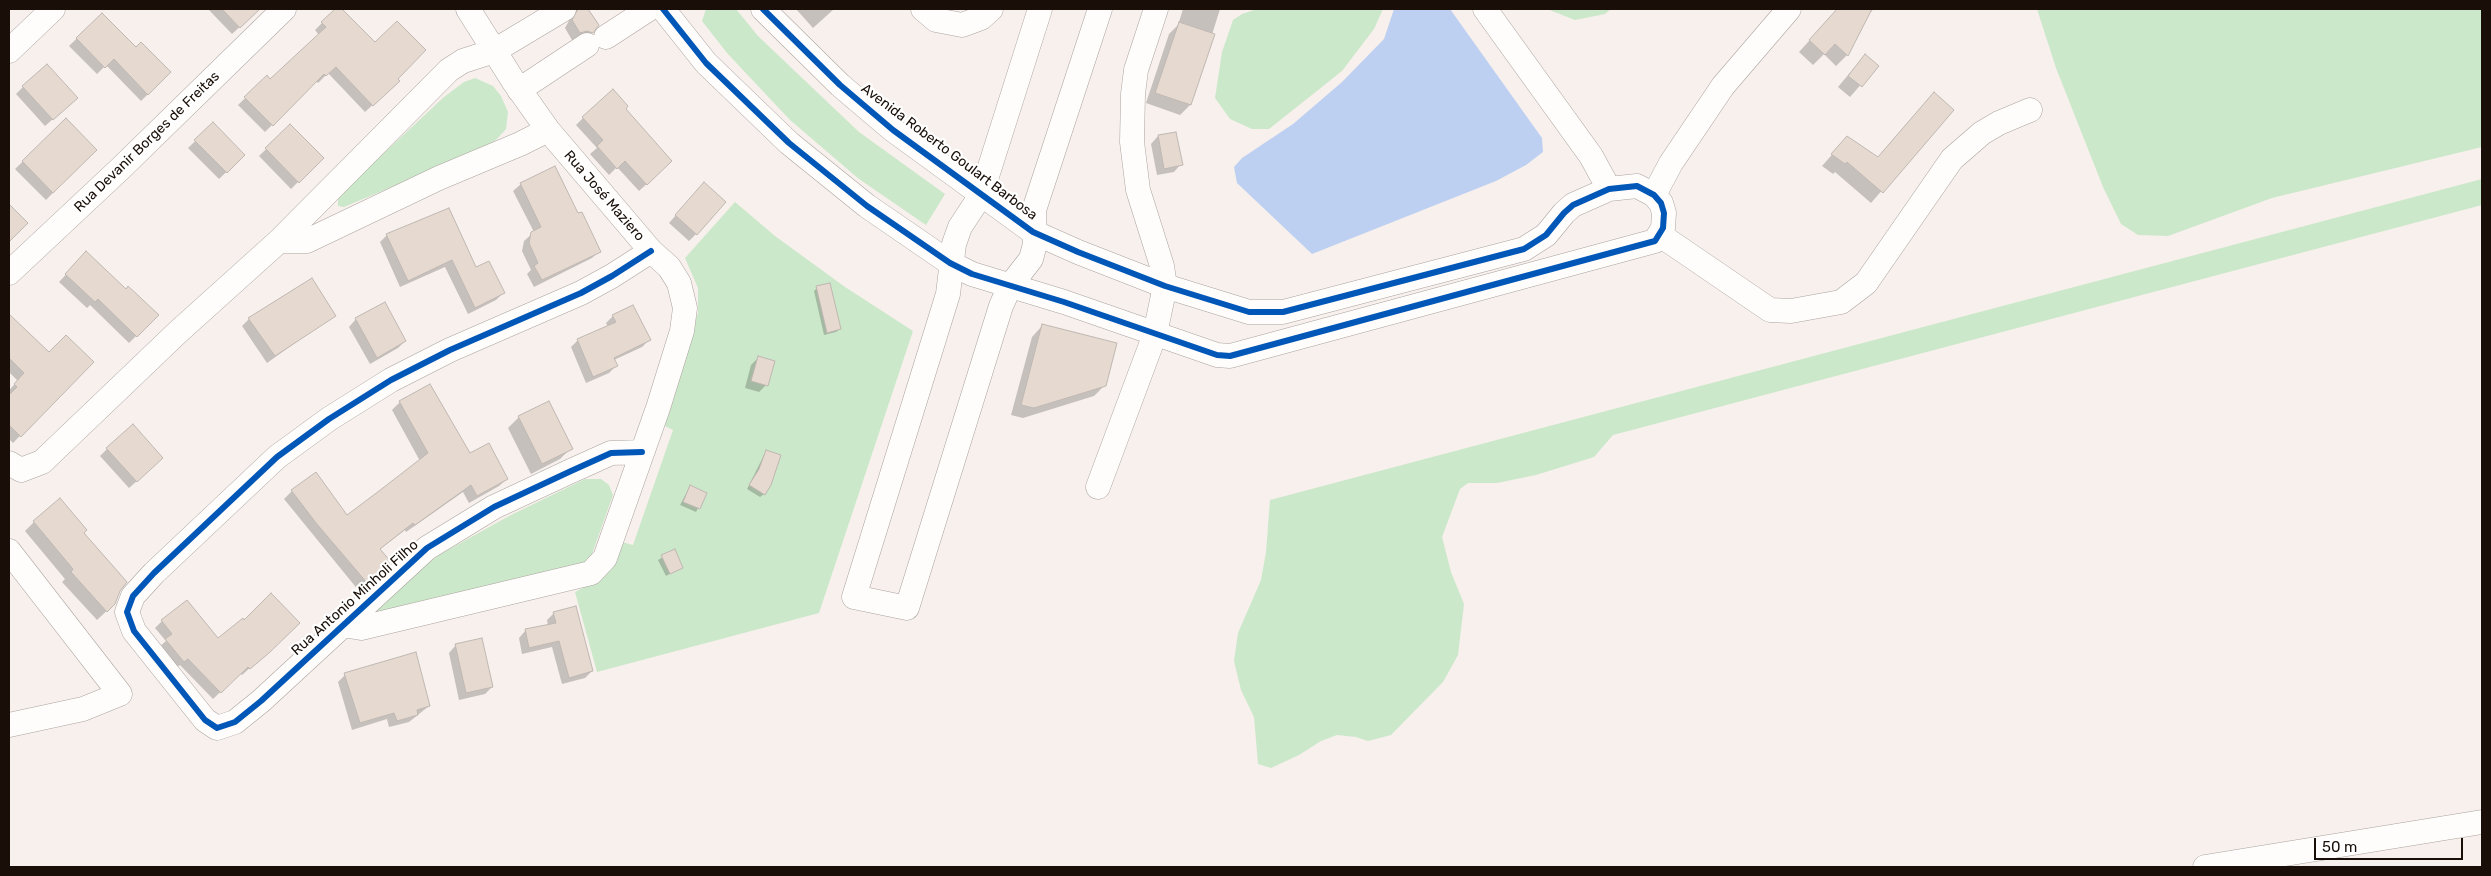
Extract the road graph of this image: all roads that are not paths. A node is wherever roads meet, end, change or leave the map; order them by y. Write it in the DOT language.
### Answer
graph roads {
  1 [pos="53,9"];
  2 [pos="284,9"];
  3 [pos="468,9"];
  4 [pos="564,9"];
  5 [pos="648,9"];
  6 [pos="662,9"];
  7 [pos="763,9"];
  8 [pos="922,9"];
  9 [pos="992,9"];
  10 [pos="1040,9"];
  11 [pos="1100,9"];
  12 [pos="1156,9"];
  13 [pos="1486,9"];
  14 [pos="1789,9"];
  15 [pos="9,52"];
  16 [pos="494,52"];
  17 [pos="519,90"];
  18 [pos="2030,110"];
  19 [pos="548,130"];
  20 [pos="1609,189"];
  21 [pos="981,195"];
  22 [pos="1654,195"];
  23 [pos="1033,232"];
  24 [pos="1660,236"];
  25 [pos="279,241"];
  26 [pos="651,251"];
  27 [pos="950,263"];
  28 [pos="9,273"];
  29 [pos="1010,286"];
  30 [pos="1165,286"];
  31 [pos="1156,334"];
  32 [pos="642,452"];
  33 [pos="9,463"];
  34 [pos="1098,487"];
  35 [pos="9,551"];
  36 [pos="343,625"];
  37 [pos="9,725"];
  38 [pos="2482,822"];
  39 [pos="2205,867"];
  1 -- 15 [label="street"];
  2 -- 28 [label="street, Rua Devanir Borges de Freitas"];
  3 -- 16 [label="street, Rua José Maziero"];
  4 -- 16 [label="street"];
  5 -- 17 [label="street"];
  6 -- 27 [label="street"];
  7 -- 21 [label="street, Avenida Roberto Goulart Barbosa"];
  8 -- 9 [label="street"];
  10 -- 21 [label="street"];
  11 -- 23 [label="street"];
  12 -- 30 [label="street"];
  13 -- 20 [label="street"];
  14 -- 22 [label="street"];
  16 -- 17 [label="street, Rua José Maziero"];
  16 -- 25 [label="street"];
  17 -- 19 [label="street, Rua José Maziero"];
  18 -- 24 [label="street"];
  19 -- 25 [label="street"];
  19 -- 26 [label="street, Rua José Maziero"];
  20 -- 22 [label="street, Avenida Roberto Goulart Barbosa"];
  20 -- 30 [label="street, Avenida Roberto Goulart Barbosa"];
  21 -- 23 [label="street, Avenida Roberto Goulart Barbosa"];
  21 -- 27 [label="street"];
  22 -- 24 [label="street"];
  23 -- 29 [label="street"];
  23 -- 30 [label="street, Avenida Roberto Goulart Barbosa"];
  24 -- 31 [label="street"];
  25 -- 33 [label="street"];
  26 -- 32 [label="street, Rua José Maziero"];
  26 -- 36 [label="street, Rua Antonio Minholi Filho"];
  27 -- 29 [label="street"];
  27 -- 29 [label="street"];
  29 -- 31 [label="street"];
  30 -- 31 [label="street"];
  31 -- 34 [label="street"];
  32 -- 36 [label="street, Rua Antonio Minholi Filho"];
  32 -- 36 [label="street, Rua José Maziero"];
  35 -- 37 [label="street"];
  38 -- 39 [label="street"];
}
